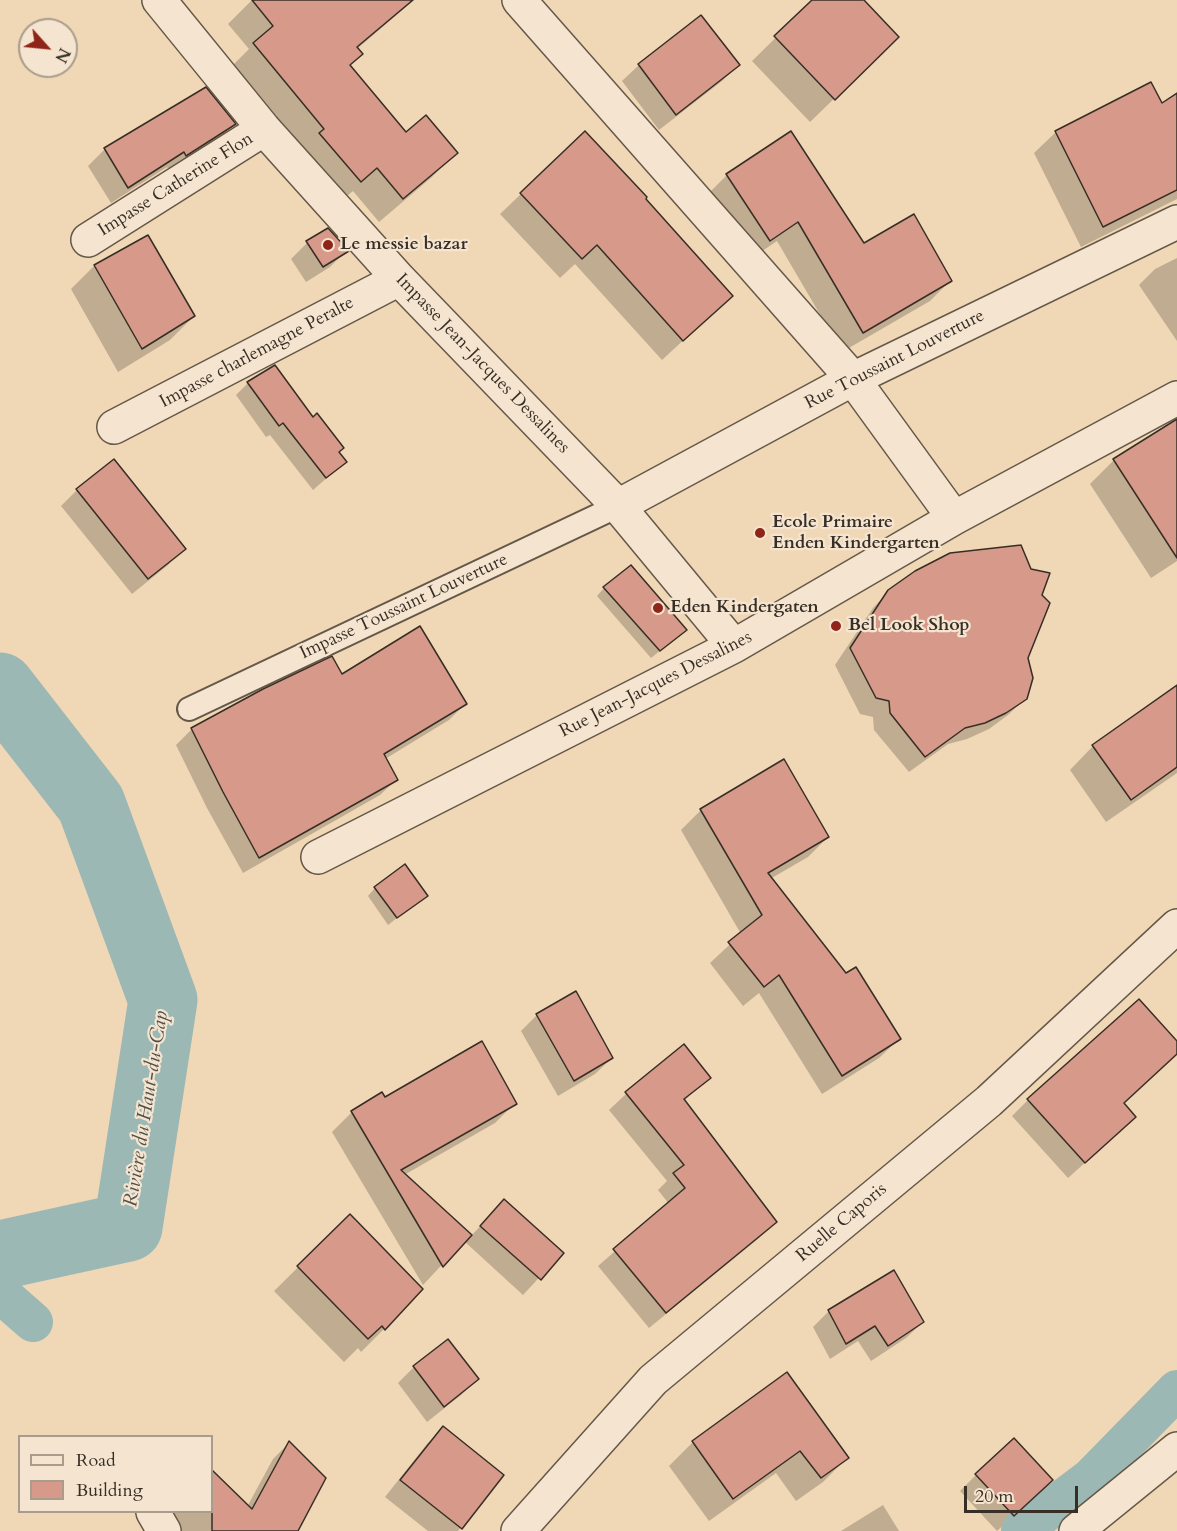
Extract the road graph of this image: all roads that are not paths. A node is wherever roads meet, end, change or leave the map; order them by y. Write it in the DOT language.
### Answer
graph roads {
  1 [pos="159,0"];
  2 [pos="519,0"];
  3 [pos="264,129"];
  4 [pos="1177,222"];
  5 [pos="88,240"];
  6 [pos="399,279"];
  7 [pos="852,379"];
  8 [pos="1177,398"];
  9 [pos="114,427"];
  10 [pos="618,506"];
  11 [pos="954,518"];
  12 [pos="734,646"];
  13 [pos="189,709"];
  14 [pos="318,856"];
  15 [pos="1177,926"];
  16 [pos="1177,1449"];
  17 [pos="154,1513"];
  18 [pos="164,1531"];
  19 [pos="518,1531"];
  20 [pos="1076,1531"];
  1 -- 3 [label="street, Impasse Jean-Jacques Dessalines"];
  2 -- 7 [label="street"];
  3 -- 5 [label="street, Impasse Catherine Flon"];
  3 -- 6 [label="street, Impasse Jean-Jacques Dessalines"];
  4 -- 7 [label="street, Rue Toussaint Louverture"];
  6 -- 9 [label="street, Impasse charlemagne Peralte"];
  6 -- 10 [label="street, Impasse Jean-Jacques Dessalines"];
  7 -- 10 [label="street, Rue Toussaint Louverture"];
  7 -- 11 [label="street"];
  8 -- 11 [label="street, Rue Jean-Jacques Dessalines"];
  10 -- 12 [label="street, Impasse Jean-Jacques Dessalines"];
  10 -- 13 [label="lane, Impasse Toussaint Louverture"];
  11 -- 12 [label="street, Rue Jean-Jacques Dessalines"];
  12 -- 14 [label="street, Rue Jean-Jacques Dessalines"];
  15 -- 19 [label="street, Ruelle Caporis"];
  16 -- 20 [label="street"];
  17 -- 18 [label="street"];
}
